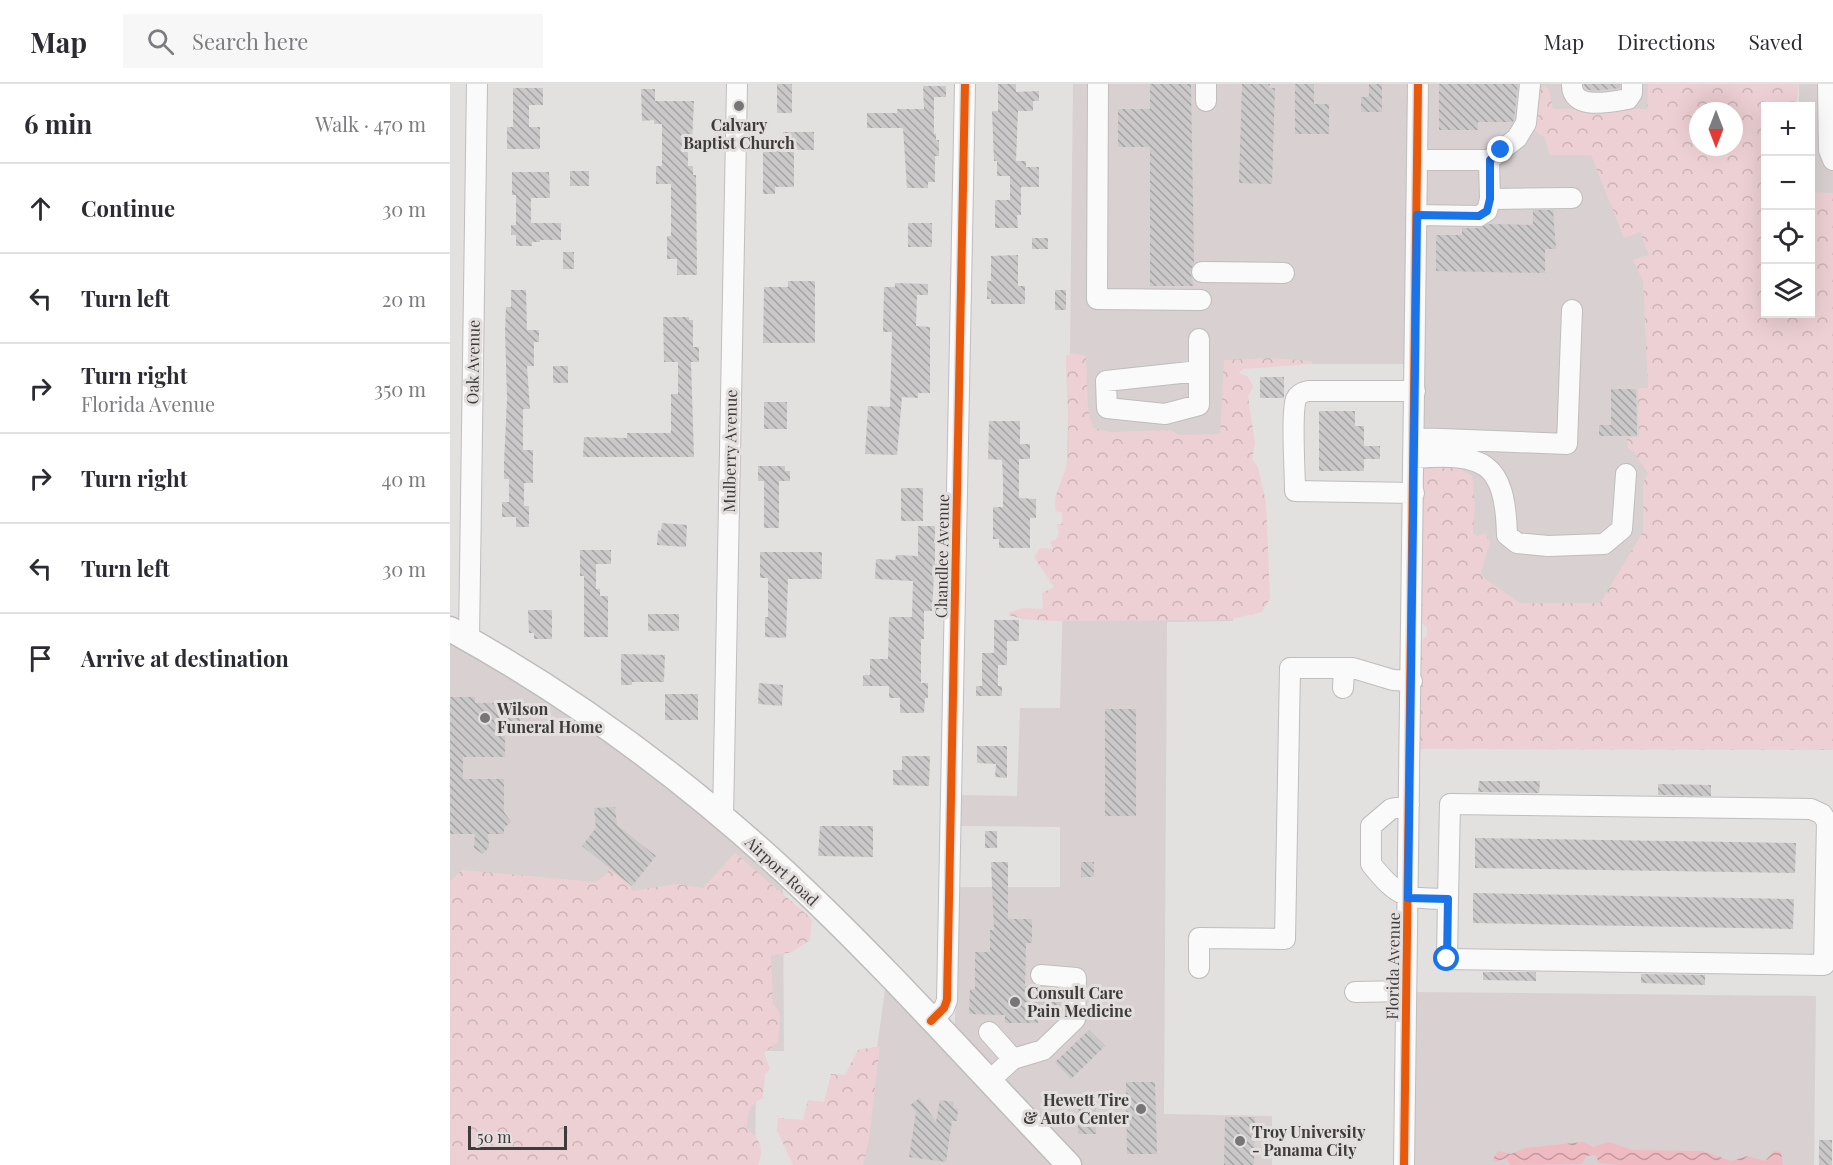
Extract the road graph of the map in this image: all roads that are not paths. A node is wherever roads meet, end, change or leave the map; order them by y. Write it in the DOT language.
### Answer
graph roads {
  1 [pos="477,84"];
  2 [pos="737,84"];
  3 [pos="965,84"];
  4 [pos="1098,84"];
  5 [pos="1418,84"];
  6 [pos="1530,84"];
  7 [pos="1572,84"];
  8 [pos="1632,84"];
  9 [pos="1828,84"];
  10 [pos="1831,134"];
  11 [pos="1418,160"];
  12 [pos="1490,160"];
  13 [pos="1833,160"];
  14 [pos="1572,198"];
  15 [pos="1490,199"];
  16 [pos="1417,215"];
  17 [pos="1202,272"];
  18 [pos="1284,273"];
  19 [pos="1201,300"];
  20 [pos="1572,310"];
  21 [pos="1199,339"];
  22 [pos="1199,371"];
  23 [pos="1415,391"];
  24 [pos="1415,438"];
  25 [pos="1415,458"];
  26 [pos="1626,474"];
  27 [pos="1414,493"];
  28 [pos="460,634"];
  29 [pos="1344,668"];
  30 [pos="1412,681"];
  31 [pos="1343,688"];
  32 [pos="1409,805"];
  33 [pos="723,817"];
  34 [pos="1408,898"];
  35 [pos="1448,899"];
  36 [pos="1199,968"];
  37 [pos="1829,970"];
  38 [pos="1041,975"];
  39 [pos="1354,992"];
  40 [pos="1406,992"];
  41 [pos="931,1022"];
  42 [pos="989,1032"];
  43 [pos="1013,1059"];
  44 [pos="989,1082"];
  45 [pos="1069,1165"];
  46 [pos="1404,1165"];
  1 -- 28 [label="street, Oak Avenue"];
  2 -- 33 [label="street, Mulberry Avenue"];
  3 -- 41 [label="street, Chandlee Avenue"];
  4 -- 19 [label="street"];
  5 -- 11 [label="street, Florida Avenue"];
  6 -- 12 [label="street"];
  7 -- 8 [label="street"];
  9 -- 10 [label="street"];
  10 -- 13 [label="street"];
  11 -- 12 [label="street"];
  11 -- 16 [label="street, Florida Avenue"];
  12 -- 15 [label="street"];
  14 -- 15 [label="street"];
  15 -- 16 [label="street"];
  16 -- 23 [label="street, Florida Avenue"];
  17 -- 18 [label="street"];
  20 -- 24 [label="street"];
  21 -- 22 [label="street"];
  22 -- 22 [label="street"];
  23 -- 24 [label="street, Florida Avenue"];
  23 -- 27 [label="street"];
  24 -- 25 [label="street, Florida Avenue"];
  25 -- 26 [label="street"];
  25 -- 27 [label="street, Florida Avenue"];
  27 -- 30 [label="street, Florida Avenue"];
  28 -- 33 [label="main road, Airport Road"];
  29 -- 30 [label="street"];
  29 -- 31 [label="street"];
  29 -- 36 [label="street"];
  30 -- 32 [label="street, Florida Avenue"];
  32 -- 34 [label="street, Florida Avenue"];
  32 -- 34 [label="street"];
  33 -- 41 [label="main road, Airport Road"];
  34 -- 35 [label="street"];
  34 -- 40 [label="street, Florida Avenue"];
  35 -- 37 [label="street"];
  35 -- 37 [label="street"];
  38 -- 43 [label="street"];
  39 -- 40 [label="street"];
  40 -- 46 [label="street, Florida Avenue"];
  41 -- 44 [label="main road, Airport Road"];
  42 -- 43 [label="street"];
  43 -- 44 [label="street"];
  44 -- 45 [label="main road, Airport Road"];
}
